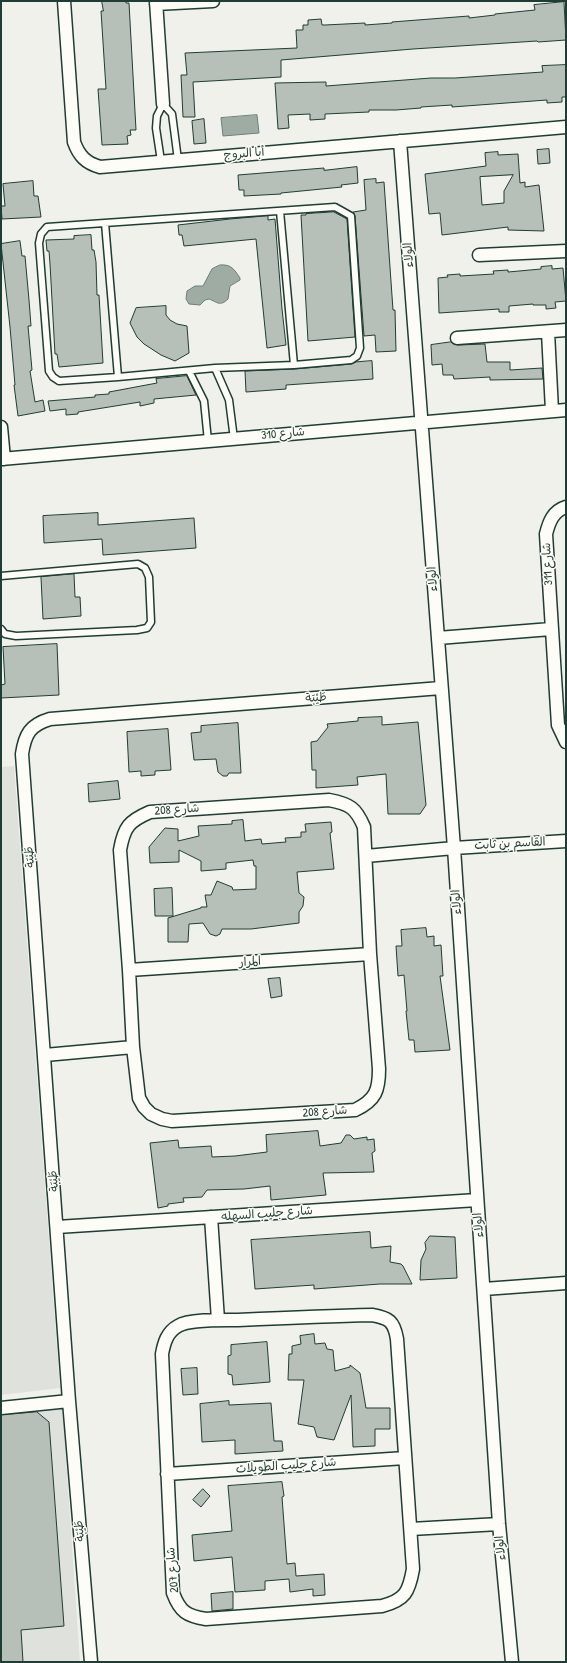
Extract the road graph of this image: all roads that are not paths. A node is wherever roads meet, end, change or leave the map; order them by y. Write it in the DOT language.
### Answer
graph roads {
  1 [pos="64,1"];
  2 [pos="213,1"];
  3 [pos="156,3"];
  4 [pos="163,104"];
  5 [pos="566,126"];
  6 [pos="400,141"];
  7 [pos="178,160"];
  8 [pos="161,161"];
  9 [pos="280,211"];
  10 [pos="105,223"];
  11 [pos="566,251"];
  12 [pos="479,255"];
  13 [pos="566,330"];
  14 [pos="548,332"];
  15 [pos="457,338"];
  16 [pos="294,365"];
  17 [pos="215,368"];
  18 [pos="189,371"];
  19 [pos="118,377"];
  20 [pos="566,410"];
  21 [pos="552,411"];
  22 [pos="422,422"];
  23 [pos="1,427"];
  24 [pos="234,439"];
  25 [pos="208,441"];
  26 [pos="2,459"];
  27 [pos="566,507"];
  28 [pos="1,576"];
  29 [pos="551,629"];
  30 [pos="1,630"];
  31 [pos="438,638"];
  32 [pos="441,688"];
  33 [pos="566,742"];
  34 [pos="566,841"];
  35 [pos="454,848"];
  36 [pos="366,856"];
  37 [pos="370,954"];
  38 [pos="129,970"];
  39 [pos="133,1047"];
  40 [pos="45,1055"];
  41 [pos="477,1200"];
  42 [pos="211,1217"];
  43 [pos="57,1227"];
  44 [pos="566,1283"];
  45 [pos="484,1289"];
  46 [pos="218,1320"];
  47 [pos="69,1401"];
  48 [pos="1,1408"];
  49 [pos="405,1458"];
  50 [pos="166,1474"];
  51 [pos="499,1524"];
  52 [pos="411,1529"];
  53 [pos="91,1662"];
  54 [pos="512,1662"];
  1 -- 8 [label="street, أبا البروج"];
  2 -- 3 [label="street"];
  3 -- 4 [label="street"];
  4 -- 7 [label="lane"];
  4 -- 8 [label="lane"];
  5 -- 6 [label="street, أبا البروج"];
  6 -- 7 [label="street, أبا البروج"];
  6 -- 22 [label="street, الولاء"];
  7 -- 8 [label="street, أبا البروج"];
  9 -- 10 [label="lane"];
  9 -- 16 [label="lane"];
  9 -- 16 [label="lane"];
  10 -- 19 [label="lane"];
  10 -- 19 [label="lane"];
  11 -- 12 [label="street"];
  13 -- 14 [label="street"];
  14 -- 15 [label="street"];
  14 -- 21 [label="street"];
  16 -- 17 [label="lane"];
  17 -- 18 [label="lane"];
  17 -- 24 [label="lane"];
  18 -- 19 [label="lane"];
  18 -- 25 [label="lane"];
  20 -- 21 [label="street, شارع 310"];
  21 -- 22 [label="street, شارع 310"];
  22 -- 24 [label="street, شارع 310"];
  22 -- 31 [label="street, الولاء"];
  23 -- 26 [label="street"];
  24 -- 25 [label="street, شارع 310"];
  25 -- 26 [label="street, شارع 310"];
  27 -- 29 [label="street, شارع 311"];
  28 -- 30 [label="lane"];
  29 -- 31 [label="street"];
  29 -- 33 [label="street, شارع 311"];
  31 -- 32 [label="street, الولاء"];
  32 -- 35 [label="street, الولاء"];
  32 -- 40 [label="street, طَيْبَة"];
  34 -- 35 [label="street, القاسم بن ثابت"];
  35 -- 36 [label="street"];
  35 -- 41 [label="street, الولاء"];
  36 -- 37 [label="street, شارع 208"];
  36 -- 38 [label="street, شارع 208"];
  37 -- 38 [label="street, المرار"];
  37 -- 39 [label="street, شارع 208"];
  38 -- 39 [label="street, شارع 208"];
  39 -- 40 [label="street"];
  40 -- 43 [label="street, طَيْبَة"];
  41 -- 42 [label="street, شارع جليب السهله"];
  41 -- 45 [label="street, الولاء"];
  42 -- 43 [label="street, شارع جليب السهله"];
  42 -- 46 [label="street"];
  43 -- 47 [label="street, طَيْبَة"];
  44 -- 45 [label="street"];
  45 -- 51 [label="street, الولاء"];
  46 -- 49 [label="street, شارع 207"];
  46 -- 50 [label="street, شارع 207"];
  47 -- 48 [label="street"];
  47 -- 53 [label="street, طَيْبَة"];
  49 -- 50 [label="street, شارع جليب الطويلات"];
  49 -- 52 [label="street, شارع 207"];
  50 -- 52 [label="street, شارع 207"];
  51 -- 52 [label="street"];
  51 -- 54 [label="street, الولاء"];
}
